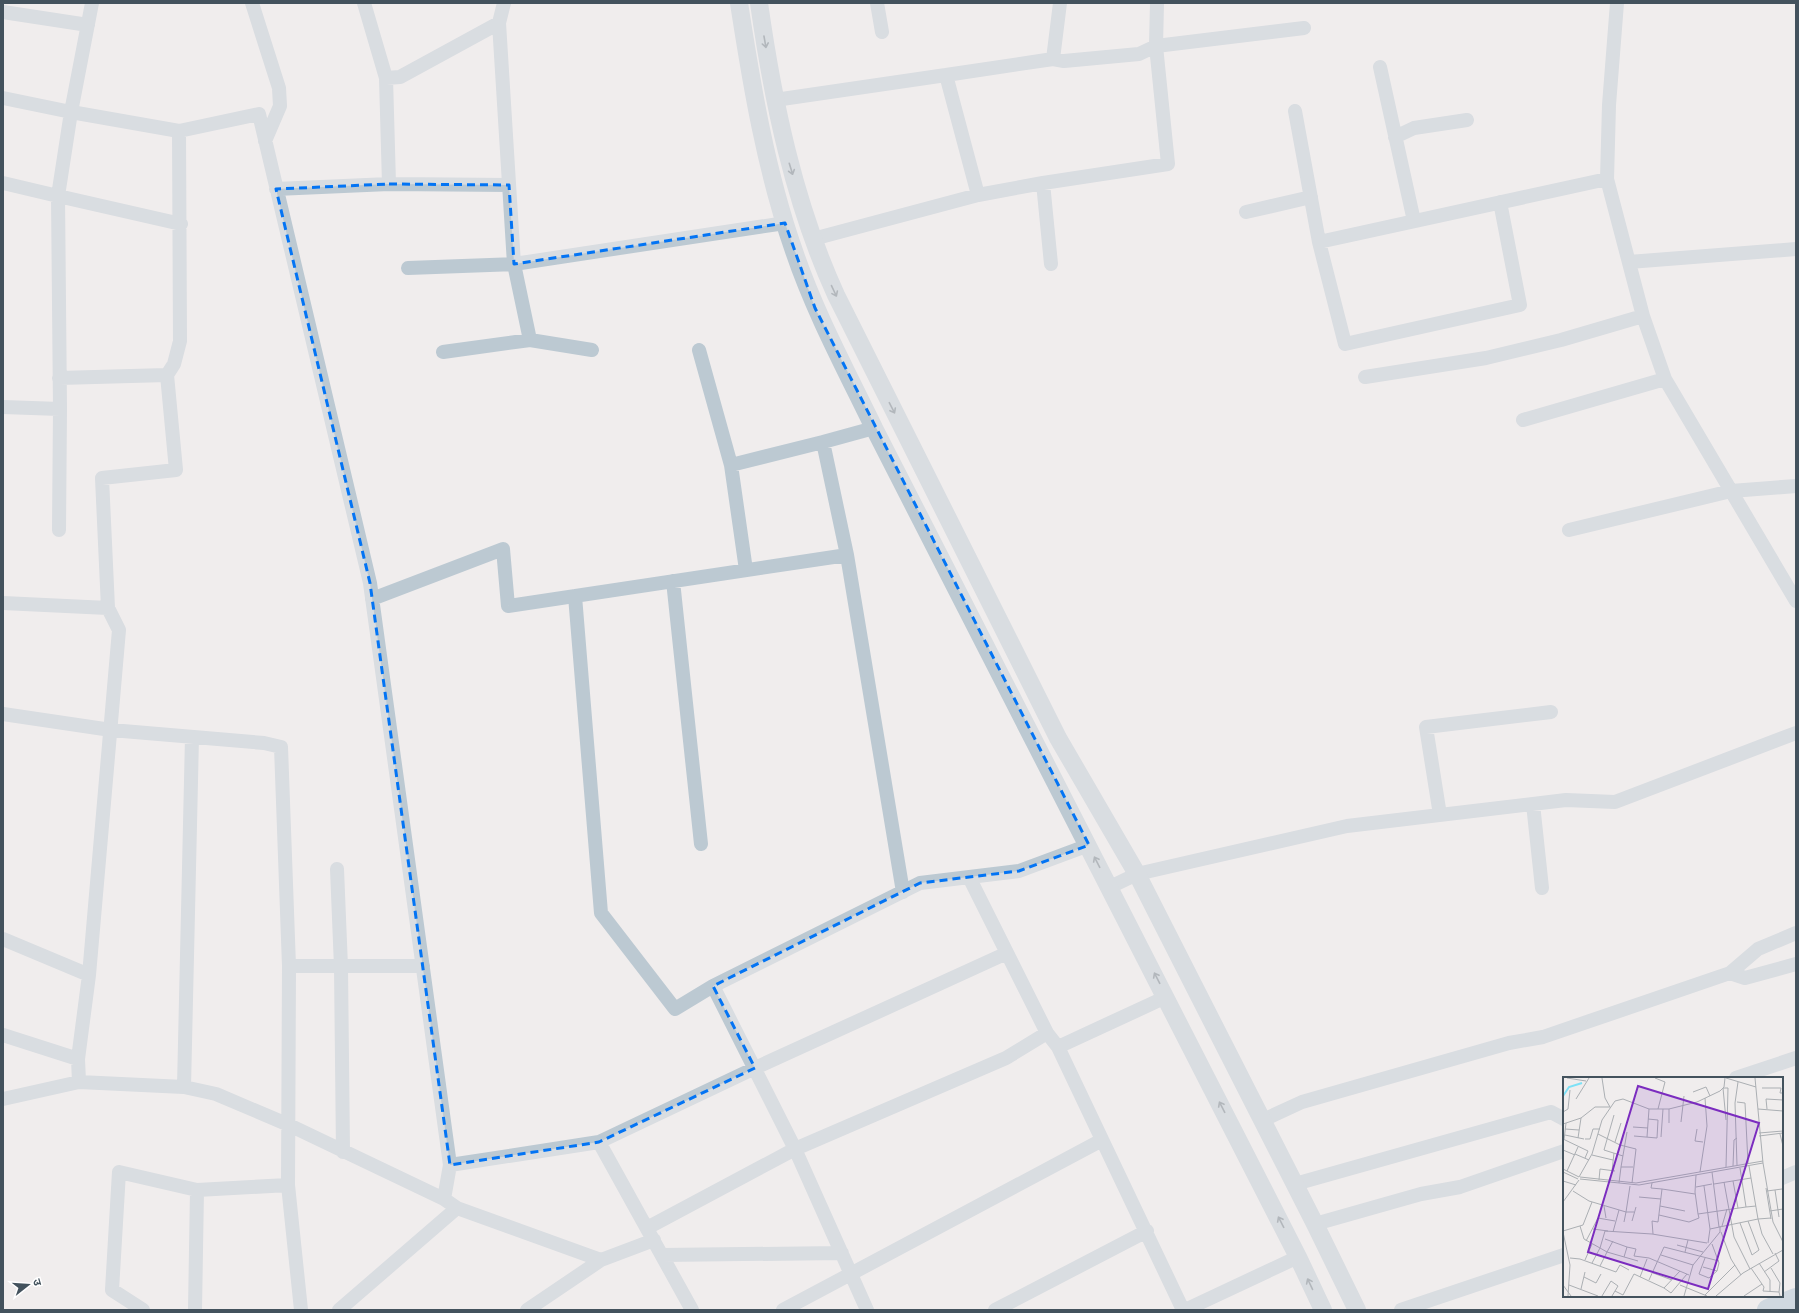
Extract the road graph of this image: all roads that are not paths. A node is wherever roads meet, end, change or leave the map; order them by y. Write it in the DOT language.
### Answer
graph roads {
  1 [pos="92,3"];
  2 [pos="252,3"];
  3 [pos="364,3"];
  4 [pos="504,3"];
  5 [pos="739,3"];
  6 [pos="759,3"];
  7 [pos="877,3"];
  8 [pos="1060,3"];
  9 [pos="1157,3"];
  10 [pos="1617,3"];
  11 [pos="3,12"];
  12 [pos="499,23"];
  13 [pos="88,25"];
  14 [pos="1304,28"];
  15 [pos="882,32"];
  16 [pos="1156,46"];
  17 [pos="1053,59"];
  18 [pos="1380,67"];
  19 [pos="946,75"];
  20 [pos="386,78"];
  21 [pos="3,98"];
  22 [pos="775,100"];
  23 [pos="1295,111"];
  24 [pos="71,112"];
  25 [pos="1467,120"];
  26 [pos="179,131"];
  27 [pos="1395,137"];
  28 [pos="265,141"];
  29 [pos="1607,179"];
  30 [pos="3,183"];
  31 [pos="1043,183"];
  32 [pos="389,184"];
  33 [pos="509,185"];
  34 [pos="276,189"];
  35 [pos="978,195"];
  36 [pos="58,196"];
  37 [pos="1311,197"];
  38 [pos="1500,202"];
  39 [pos="1246,212"];
  40 [pos="1414,221"];
  41 [pos="785,223"];
  42 [pos="181,224"];
  43 [pos="813,239"];
  44 [pos="1319,242"];
  45 [pos="1796,249"];
  46 [pos="1629,262"];
  47 [pos="514,264"];
  48 [pos="1051,264"];
  49 [pos="408,268"];
  50 [pos="1643,316"];
  51 [pos="530,340"];
  52 [pos="592,350"];
  53 [pos="699,350"];
  54 [pos="443,352"];
  55 [pos="167,375"];
  56 [pos="1365,377"];
  57 [pos="59,378"];
  58 [pos="1666,379"];
  59 [pos="3,407"];
  60 [pos="60,409"];
  61 [pos="1523,420"];
  62 [pos="874,428"];
  63 [pos="823,442"];
  64 [pos="731,465"];
  65 [pos="1796,486"];
  66 [pos="1731,491"];
  67 [pos="59,530"];
  68 [pos="1569,530"];
  69 [pos="847,555"];
  70 [pos="746,570"];
  71 [pos="673,581"];
  72 [pos="575,596"];
  73 [pos="372,599"];
  74 [pos="1796,602"];
  75 [pos="3,603"];
  76 [pos="108,608"];
  77 [pos="1551,712"];
  78 [pos="3,714"];
  79 [pos="111,730"];
  80 [pos="1796,733"];
  81 [pos="192,737"];
  82 [pos="1533,804"];
  83 [pos="1440,815"];
  84 [pos="701,844"];
  85 [pos="1088,845"];
  86 [pos="337,869"];
  87 [pos="1137,874"];
  88 [pos="969,877"];
  89 [pos="1110,887"];
  90 [pos="1542,888"];
  91 [pos="903,892"];
  92 [pos="1796,934"];
  93 [pos="3,939"];
  94 [pos="1007,953"];
  95 [pos="1796,964"];
  96 [pos="289,966"];
  97 [pos="423,966"];
  98 [pos="341,967"];
  99 [pos="1730,973"];
  100 [pos="89,974"];
  101 [pos="713,986"];
  102 [pos="1166,997"];
  103 [pos="1047,1032"];
  104 [pos="3,1035"];
  105 [pos="1058,1047"];
  106 [pos="1796,1058"];
  107 [pos="78,1059"];
  108 [pos="755,1068"];
  109 [pos="1739,1077"];
  110 [pos="79,1082"];
  111 [pos="184,1087"];
  112 [pos="3,1099"];
  113 [pos="1563,1119"];
  114 [pos="1263,1120"];
  115 [pos="289,1125"];
  116 [pos="1102,1140"];
  117 [pos="599,1142"];
  118 [pos="796,1149"];
  119 [pos="1563,1151"];
  120 [pos="343,1152"];
  121 [pos="450,1165"];
  122 [pos="1796,1172"];
  123 [pos="1783,1178"];
  124 [pos="1295,1184"];
  125 [pos="288,1185"];
  126 [pos="197,1190"];
  127 [pos="444,1199"];
  128 [pos="458,1208"];
  129 [pos="1315,1224"];
  130 [pos="647,1228"];
  131 [pos="1147,1231"];
  132 [pos="654,1240"];
  133 [pos="842,1253"];
  134 [pos="1563,1255"];
  135 [pos="662,1256"];
  136 [pos="1298,1257"];
  137 [pos="602,1260"];
  138 [pos="850,1274"];
  139 [pos="1796,1299"];
  140 [pos="143,1310"];
  141 [pos="195,1310"];
  142 [pos="301,1310"];
  143 [pos="339,1310"];
  144 [pos="527,1310"];
  145 [pos="692,1310"];
  146 [pos="783,1310"];
  147 [pos="867,1310"];
  148 [pos="995,1310"];
  149 [pos="1184,1310"];
  150 [pos="1323,1310"];
  151 [pos="1357,1310"];
  152 [pos="1401,1310"];
  153 [pos="1768,1310"];
  1 -- 13 [label="street"];
  2 -- 28 [label="street"];
  3 -- 20 [label="street"];
  4 -- 12 [label="street"];
  5 -- 41 [label="street"];
  6 -- 22 [label="street, one-way"];
  7 -- 15 [label="street"];
  8 -- 17 [label="street"];
  9 -- 16 [label="street"];
  10 -- 29 [label="street"];
  11 -- 13 [label="street"];
  12 -- 20 [label="street"];
  12 -- 33 [label="street"];
  13 -- 24 [label="street"];
  14 -- 16 [label="street"];
  16 -- 17 [label="street"];
  16 -- 31 [label="street"];
  17 -- 19 [label="street"];
  18 -- 27 [label="street"];
  19 -- 22 [label="street"];
  19 -- 35 [label="street"];
  20 -- 32 [label="street"];
  21 -- 24 [label="street"];
  22 -- 43 [label="street, one-way"];
  23 -- 37 [label="street"];
  24 -- 26 [label="street"];
  24 -- 36 [label="street"];
  25 -- 27 [label="street"];
  26 -- 28 [label="street"];
  26 -- 42 [label="street"];
  27 -- 40 [label="street"];
  28 -- 34 [label="street"];
  29 -- 38 [label="street"];
  29 -- 46 [label="street"];
  30 -- 36 [label="street"];
  31 -- 35 [label="street"];
  31 -- 48 [label="street"];
  32 -- 33 [label="street"];
  32 -- 34 [label="street"];
  33 -- 47 [label="street"];
  34 -- 73 [label="street"];
  35 -- 43 [label="street"];
  36 -- 42 [label="street"];
  36 -- 57 [label="street"];
  37 -- 39 [label="street"];
  37 -- 44 [label="street"];
  38 -- 40 [label="street"];
  38 -- 44 [label="street"];
  40 -- 44 [label="street"];
  41 -- 47 [label="street"];
  41 -- 62 [label="street"];
  42 -- 55 [label="street"];
  43 -- 87 [label="street, one-way"];
  45 -- 46 [label="street"];
  46 -- 50 [label="street"];
  47 -- 49 [label="street"];
  47 -- 51 [label="street"];
  50 -- 56 [label="street"];
  50 -- 58 [label="street"];
  51 -- 52 [label="street"];
  51 -- 54 [label="street"];
  53 -- 64 [label="street"];
  55 -- 57 [label="street"];
  55 -- 76 [label="street"];
  57 -- 60 [label="street"];
  58 -- 61 [label="street"];
  58 -- 66 [label="street"];
  59 -- 60 [label="street"];
  60 -- 67 [label="street"];
  62 -- 63 [label="street"];
  62 -- 85 [label="street"];
  63 -- 64 [label="street"];
  63 -- 69 [label="street"];
  64 -- 70 [label="street"];
  65 -- 66 [label="street"];
  66 -- 68 [label="street"];
  66 -- 74 [label="street"];
  69 -- 70 [label="street"];
  69 -- 91 [label="street"];
  70 -- 71 [label="street"];
  71 -- 72 [label="street"];
  71 -- 84 [label="street"];
  72 -- 73 [label="street"];
  72 -- 101 [label="street"];
  73 -- 97 [label="street"];
  75 -- 76 [label="street"];
  76 -- 79 [label="street"];
  77 -- 83 [label="street"];
  78 -- 79 [label="street"];
  79 -- 81 [label="street"];
  79 -- 100 [label="street"];
  80 -- 82 [label="street"];
  81 -- 96 [label="street"];
  81 -- 111 [label="street"];
  82 -- 83 [label="street"];
  82 -- 90 [label="street"];
  83 -- 87 [label="street"];
  85 -- 88 [label="street"];
  89 -- 85 [label="street, one-way"];
  86 -- 98 [label="street"];
  87 -- 89 [label="street"];
  87 -- 114 [label="street"];
  88 -- 91 [label="street"];
  88 -- 94 [label="street"];
  102 -- 89 [label="street, one-way"];
  91 -- 101 [label="street"];
  92 -- 99 [label="street"];
  93 -- 100 [label="street"];
  94 -- 103 [label="street"];
  94 -- 108 [label="street"];
  95 -- 99 [label="street"];
  96 -- 98 [label="street"];
  96 -- 115 [label="street"];
  97 -- 98 [label="street"];
  97 -- 121 [label="street"];
  98 -- 120 [label="street"];
  99 -- 114 [label="street"];
  100 -- 107 [label="street"];
  101 -- 108 [label="street"];
  102 -- 105 [label="street"];
  136 -- 102 [label="street, one-way"];
  103 -- 105 [label="street"];
  103 -- 118 [label="street"];
  104 -- 107 [label="street"];
  105 -- 116 [label="street"];
  106 -- 109 [label="street"];
  107 -- 110 [label="street"];
  108 -- 117 [label="street"];
  108 -- 118 [label="street"];
  110 -- 111 [label="street"];
  110 -- 112 [label="street"];
  111 -- 115 [label="street"];
  113 -- 124 [label="street"];
  114 -- 124 [label="street"];
  115 -- 120 [label="street"];
  115 -- 125 [label="street"];
  116 -- 131 [label="street"];
  116 -- 138 [label="street"];
  117 -- 121 [label="street"];
  117 -- 130 [label="street"];
  118 -- 130 [label="street"];
  118 -- 133 [label="street"];
  119 -- 129 [label="street"];
  120 -- 127 [label="street"];
  121 -- 127 [label="street"];
  122 -- 123 [label="street"];
  124 -- 129 [label="street"];
  125 -- 126 [label="street"];
  125 -- 142 [label="street"];
  126 -- 140 [label="street"];
  126 -- 141 [label="street"];
  127 -- 128 [label="street"];
  128 -- 137 [label="street"];
  128 -- 143 [label="street"];
  129 -- 151 [label="street"];
  130 -- 132 [label="street"];
  131 -- 148 [label="street"];
  131 -- 149 [label="street"];
  132 -- 135 [label="street"];
  132 -- 137 [label="street"];
  133 -- 135 [label="street"];
  133 -- 138 [label="street"];
  134 -- 152 [label="street"];
  135 -- 145 [label="street"];
  136 -- 149 [label="street"];
  150 -- 136 [label="street, one-way"];
  137 -- 144 [label="street"];
  138 -- 146 [label="street"];
  138 -- 147 [label="street"];
  139 -- 153 [label="main road"];
}
